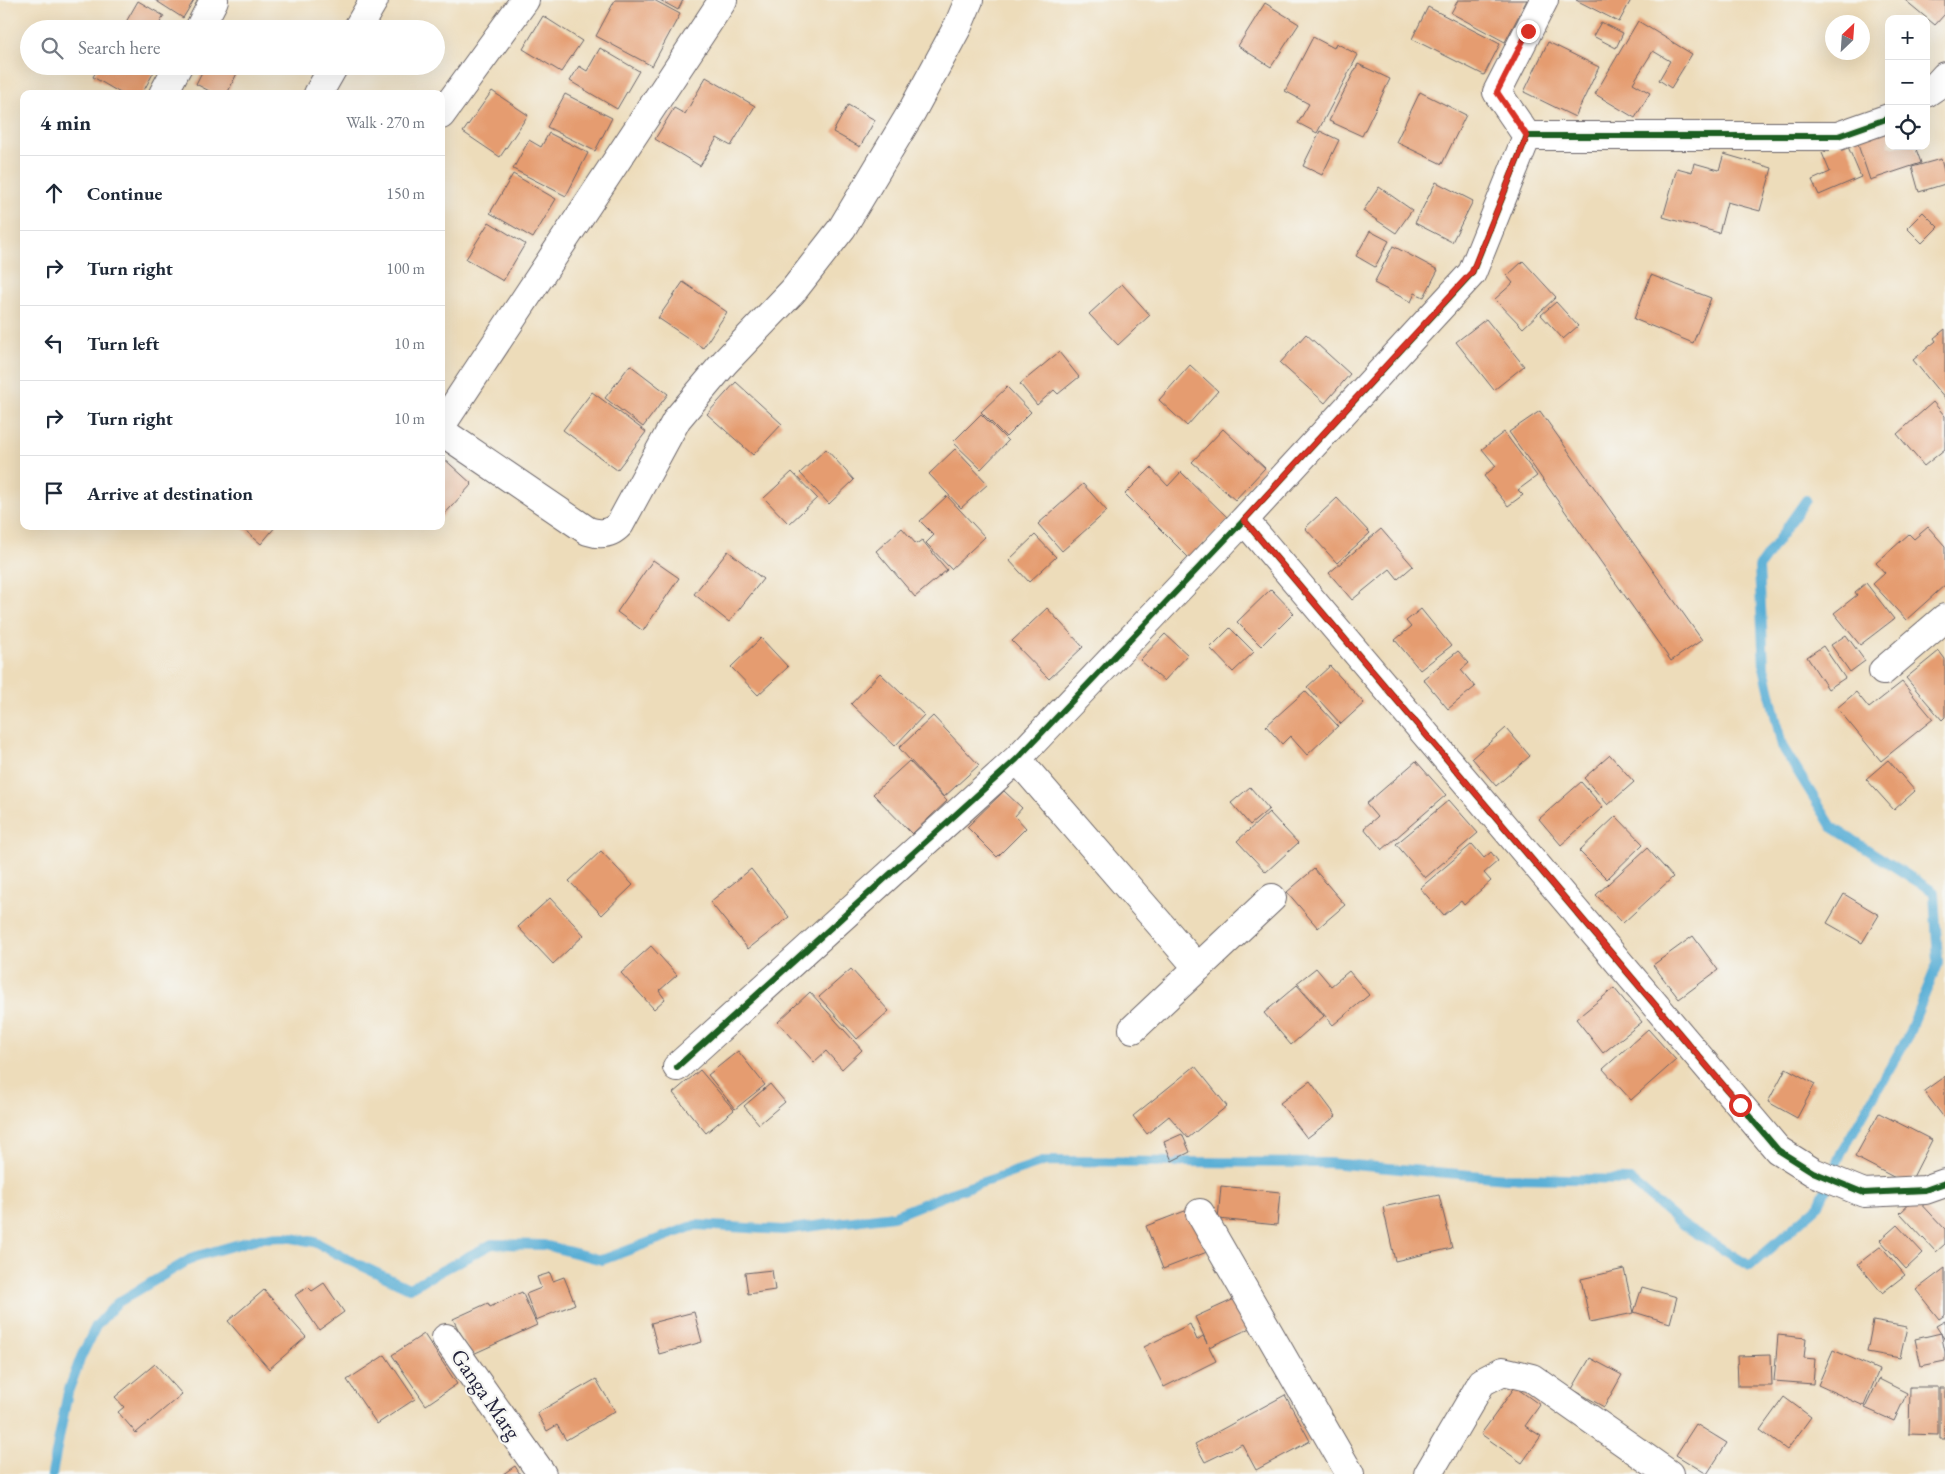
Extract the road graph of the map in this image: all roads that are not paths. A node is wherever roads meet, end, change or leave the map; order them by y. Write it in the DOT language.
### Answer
graph roads {
  1 [pos="214,0"];
  2 [pos="374,0"];
  3 [pos="525,0"];
  4 [pos="723,0"];
  5 [pos="969,0"];
  6 [pos="1544,0"];
  7 [pos="203,20"];
  8 [pos="362,20"];
  9 [pos="173,75"];
  10 [pos="329,75"];
  11 [pos="1945,76"];
  12 [pos="164,90"];
  13 [pos="320,90"];
  14 [pos="1930,90"];
  15 [pos="445,110"];
  16 [pos="1885,119"];
  17 [pos="1527,136"];
  18 [pos="445,420"];
  19 [pos="445,434"];
  20 [pos="1244,520"];
  21 [pos="1945,618"];
  22 [pos="1882,671"];
  23 [pos="1017,759"];
  24 [pos="1272,898"];
  25 [pos="1198,968"];
  26 [pos="1134,1029"];
  27 [pos="677,1067"];
  28 [pos="1945,1183"];
  29 [pos="1200,1213"];
  30 [pos="446,1338"];
  31 [pos="542,1474"];
  32 [pos="1350,1474"];
  33 [pos="1428,1474"];
  34 [pos="1669,1474"];
  1 -- 7 [label="street"];
  2 -- 8 [label="street"];
  3 -- 15 [label="street"];
  4 -- 18 [label="street"];
  5 -- 19 [label="street"];
  6 -- 17 [label="street"];
  9 -- 12 [label="street"];
  10 -- 13 [label="street"];
  11 -- 14 [label="street"];
  16 -- 17 [label="street"];
  17 -- 20 [label="street"];
  20 -- 23 [label="street"];
  20 -- 28 [label="street"];
  21 -- 22 [label="street"];
  23 -- 25 [label="street"];
  23 -- 27 [label="street"];
  24 -- 25 [label="street"];
  25 -- 26 [label="street"];
  29 -- 32 [label="street"];
  30 -- 31 [label="street, Ganga Marg"];
  33 -- 34 [label="street"];
}
